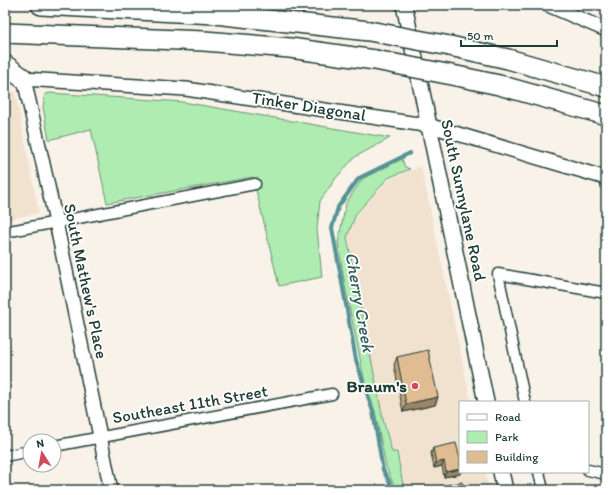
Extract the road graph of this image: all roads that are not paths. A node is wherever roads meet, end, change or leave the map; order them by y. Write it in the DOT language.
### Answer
graph roads {
  1 [pos="41,5"];
  2 [pos="404,5"];
  3 [pos="548,5"];
  4 [pos="606,30"];
  5 [pos="5,33"];
  6 [pos="5,65"];
  7 [pos="5,78"];
  8 [pos="24,79"];
  9 [pos="606,87"];
  10 [pos="606,116"];
  11 [pos="431,126"];
  12 [pos="606,178"];
  13 [pos="255,184"];
  14 [pos="56,222"];
  15 [pos="5,232"];
  16 [pos="606,293"];
  17 [pos="332,394"];
  18 [pos="486,401"];
  19 [pos="525,401"];
  20 [pos="100,437"];
  21 [pos="62,444"];
  22 [pos="22,453"];
  23 [pos="5,456"];
  24 [pos="589,470"];
  25 [pos="501,473"];
  26 [pos="540,473"];
  27 [pos="606,474"];
  28 [pos="111,490"];
  29 [pos="505,490"];
  30 [pos="543,490"];
  1 -- 9 [label="highway, bridge"];
  2 -- 11 [label="main road, South Sunnylane Road"];
  3 -- 4 [label="street"];
  5 -- 10 [label="highway, bridge"];
  6 -- 8 [label="highway"];
  7 -- 8 [label="street, Tinker Diagonal"];
  8 -- 11 [label="street, Tinker Diagonal"];
  8 -- 14 [label="street, South Mathew's Place"];
  11 -- 12 [label="street, Tinker Diagonal"];
  11 -- 18 [label="main road, South Sunnylane Road"];
  13 -- 14 [label="street"];
  14 -- 15 [label="street"];
  14 -- 20 [label="street, South Mathew's Place"];
  16 -- 19 [label="street, South Sunnylane Road"];
  17 -- 20 [label="street, Southeast 11th Street"];
  20 -- 21 [label="street, Southeast 11th Street"];
  20 -- 28 [label="street, South Mathew's Place"];
  22 -- 23 [label="street"];
  24 -- 27 [label="street"];
  25 -- 29 [label="main road"];
  26 -- 30 [label="street"];
}
